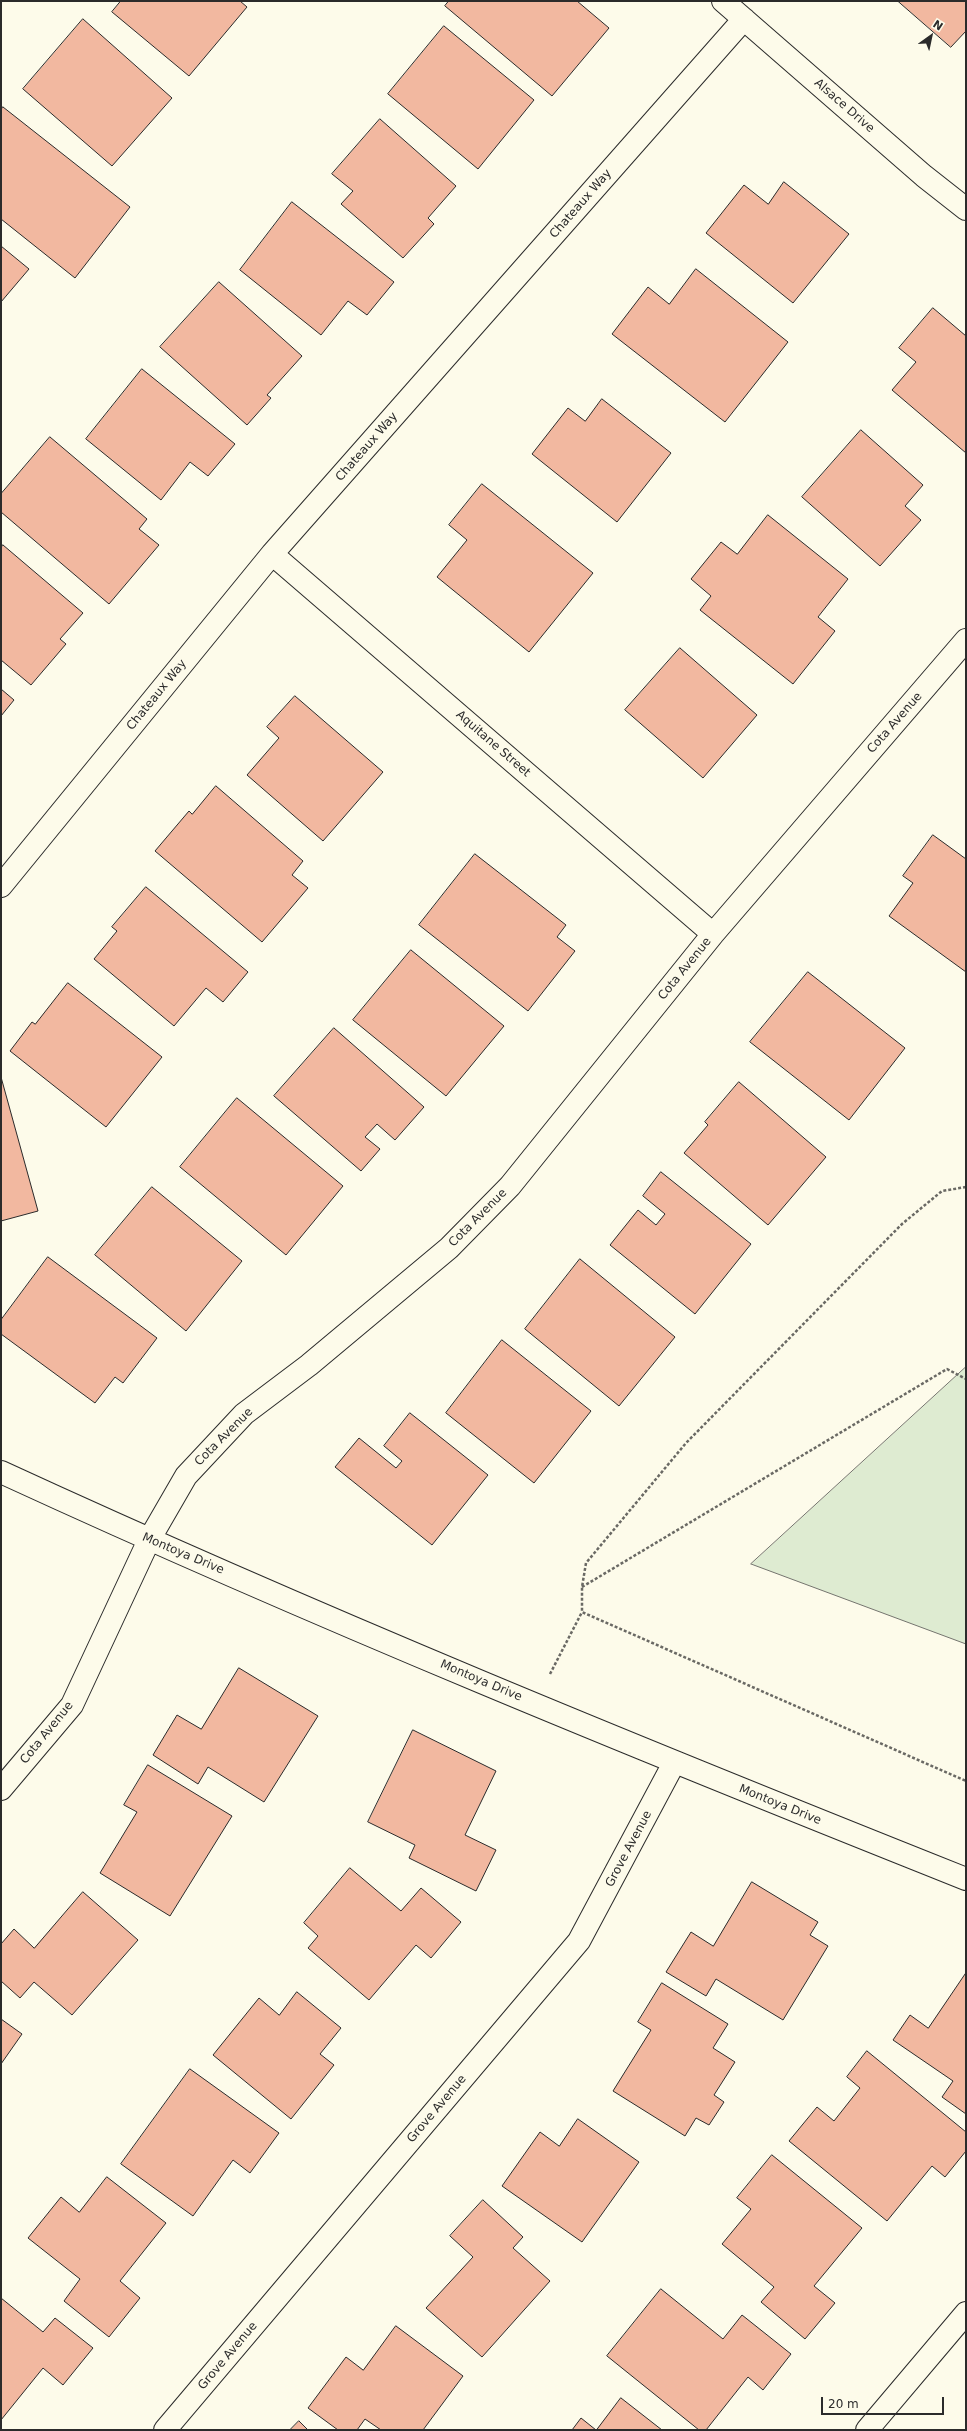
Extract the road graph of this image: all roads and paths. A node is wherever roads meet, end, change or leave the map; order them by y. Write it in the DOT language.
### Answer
graph roads {
  1 [pos="723,1"];
  2 [pos="744,19"];
  3 [pos="966,209"];
  4 [pos="272,554"];
  5 [pos="966,640"];
  6 [pos="1,886"];
  7 [pos="713,934"];
  8 [pos="966,1187"];
  9 [pos="966,1379"];
  10 [pos="1,1472"];
  11 [pos="149,1540"];
  12 [pos="582,1587"];
  13 [pos="582,1612"];
  14 [pos="534,1703"];
  15 [pos="674,1763"];
  16 [pos="966,1780"];
  17 [pos="1,1789"];
  18 [pos="966,1879"];
  19 [pos="966,2313"];
  20 [pos="165,2430"];
  21 [pos="867,2430"];
  1 -- 2 [label="street, Alsace Drive"];
  2 -- 3 [label="street, Alsace Drive"];
  2 -- 4 [label="street, Chateaux Way"];
  4 -- 6 [label="street, Chateaux Way"];
  4 -- 7 [label="street, Aquitane Street"];
  5 -- 7 [label="street, Cota Avenue"];
  7 -- 11 [label="street, Cota Avenue"];
  8 -- 12 [label="path"];
  9 -- 12 [label="path"];
  10 -- 11 [label="street, Montoya Drive"];
  11 -- 14 [label="street, Montoya Drive"];
  11 -- 17 [label="street, Cota Avenue"];
  12 -- 13 [label="path"];
  13 -- 14 [label="path"];
  13 -- 16 [label="path"];
  14 -- 15 [label="street, Montoya Drive"];
  15 -- 18 [label="street, Montoya Drive"];
  15 -- 20 [label="street, Grove Avenue"];
  19 -- 21 [label="street"];
}
